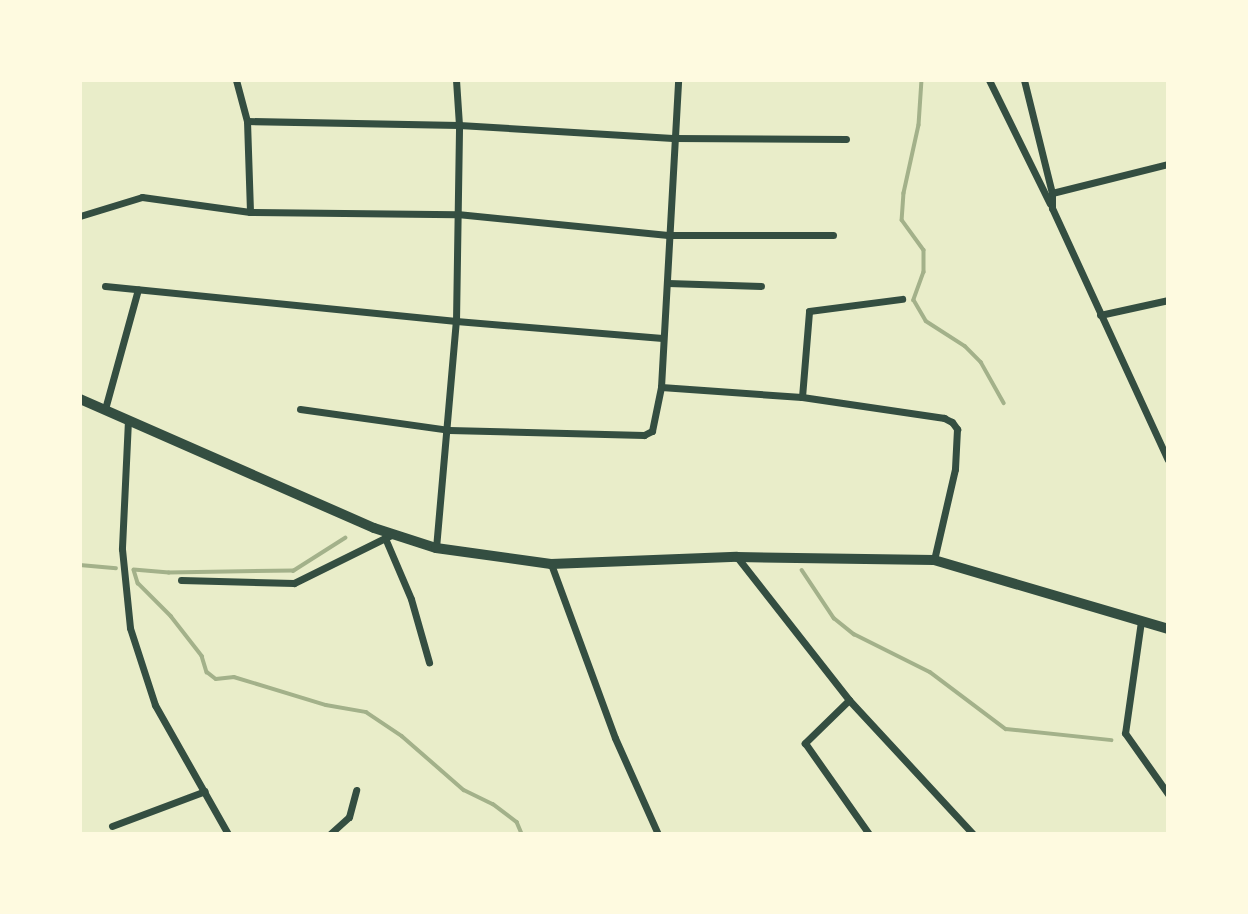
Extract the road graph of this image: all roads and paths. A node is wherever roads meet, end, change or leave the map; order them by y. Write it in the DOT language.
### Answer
graph roads {
  1 [pos="236,80"];
  2 [pos="456,80"];
  3 [pos="678,80"];
  4 [pos="989,80"];
  5 [pos="1024,80"];
  6 [pos="247,121"];
  7 [pos="459,125"];
  8 [pos="673,138"];
  9 [pos="846,139"];
  10 [pos="1167,164"];
  11 [pos="1052,193"];
  12 [pos="1052,208"];
  13 [pos="250,212"];
  14 [pos="457,214"];
  15 [pos="80,216"];
  16 [pos="668,235"];
  17 [pos="834,236"];
  18 [pos="668,283"];
  19 [pos="105,286"];
  20 [pos="761,286"];
  21 [pos="138,289"];
  22 [pos="902,299"];
  23 [pos="1167,299"];
  24 [pos="1100,315"];
  25 [pos="456,321"];
  26 [pos="662,338"];
  27 [pos="661,387"];
  28 [pos="802,397"];
  29 [pos="80,398"];
  30 [pos="300,409"];
  31 [pos="105,410"];
  32 [pos="128,420"];
  33 [pos="449,430"];
  34 [pos="1167,460"];
  35 [pos="389,536"];
  36 [pos="436,548"];
  37 [pos="737,557"];
  38 [pos="934,559"];
  39 [pos="551,565"];
  40 [pos="181,580"];
  41 [pos="1141,621"];
  42 [pos="1167,629"];
  43 [pos="429,662"];
  44 [pos="849,700"];
  45 [pos="356,790"];
  46 [pos="205,791"];
  47 [pos="1167,794"];
  48 [pos="112,826"];
  49 [pos="228,834"];
  50 [pos="330,834"];
  51 [pos="658,834"];
  52 [pos="869,834"];
  53 [pos="973,834"];
  1 -- 6 [label="street"];
  2 -- 7 [label="street"];
  3 -- 8 [label="street"];
  4 -- 12 [label="street"];
  5 -- 11 [label="street"];
  6 -- 7 [label="street"];
  6 -- 13 [label="street"];
  7 -- 8 [label="street"];
  7 -- 14 [label="street"];
  8 -- 9 [label="street"];
  8 -- 16 [label="street"];
  10 -- 11 [label="street"];
  11 -- 12 [label="street"];
  12 -- 24 [label="street"];
  13 -- 14 [label="street"];
  13 -- 15 [label="street"];
  14 -- 16 [label="street"];
  14 -- 25 [label="street"];
  16 -- 17 [label="street"];
  16 -- 18 [label="street"];
  18 -- 20 [label="street"];
  18 -- 26 [label="street"];
  19 -- 21 [label="street"];
  21 -- 25 [label="street"];
  21 -- 31 [label="street"];
  22 -- 28 [label="street"];
  23 -- 24 [label="street"];
  24 -- 34 [label="street"];
  25 -- 26 [label="street"];
  25 -- 33 [label="street"];
  26 -- 27 [label="street"];
  27 -- 28 [label="street"];
  27 -- 33 [label="street"];
  28 -- 38 [label="street"];
  29 -- 31 [label="main road"];
  30 -- 33 [label="street"];
  31 -- 32 [label="main road"];
  32 -- 35 [label="main road"];
  32 -- 46 [label="street"];
  33 -- 36 [label="street"];
  35 -- 36 [label="main road"];
  35 -- 40 [label="street"];
  35 -- 43 [label="street"];
  36 -- 39 [label="main road"];
  37 -- 38 [label="main road"];
  37 -- 39 [label="main road"];
  37 -- 44 [label="street"];
  38 -- 41 [label="main road"];
  39 -- 51 [label="street"];
  41 -- 42 [label="main road"];
  41 -- 47 [label="street"];
  44 -- 52 [label="street"];
  44 -- 53 [label="street"];
  45 -- 50 [label="street"];
  46 -- 48 [label="street"];
  46 -- 49 [label="street"];
}
